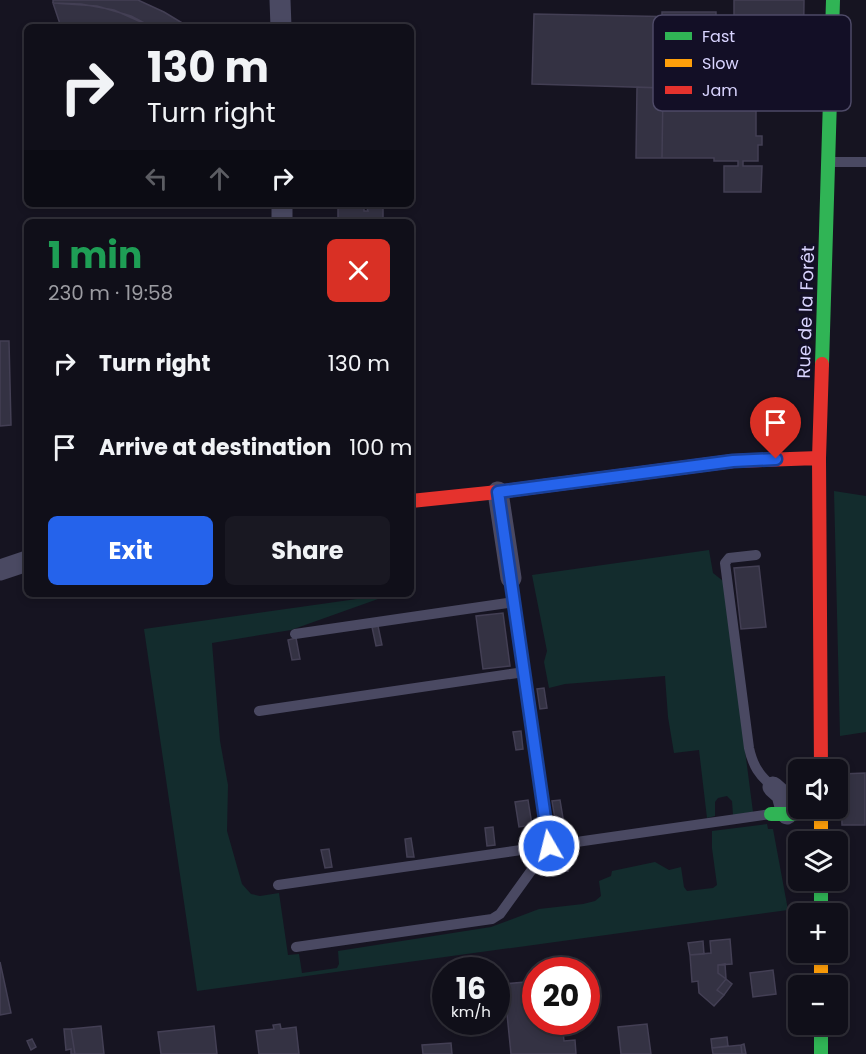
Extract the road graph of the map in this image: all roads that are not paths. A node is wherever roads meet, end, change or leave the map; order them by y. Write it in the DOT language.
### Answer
graph roads {
  1 [pos="280,0"];
  2 [pos="832,0"];
  3 [pos="832,15"];
  4 [pos="280,24"];
  5 [pos="831,111"];
  6 [pos="830,162"];
  7 [pos="866,162"];
  8 [pos="819,458"];
  9 [pos="498,492"];
  10 [pos="414,501"];
  11 [pos="756,555"];
  12 [pos="24,562"];
  13 [pos="0,570"];
  14 [pos="511,578"];
  15 [pos="514,602"];
  16 [pos="295,634"];
  17 [pos="524,672"];
  18 [pos="259,711"];
  19 [pos="821,759"];
  20 [pos="773,787"];
  21 [pos="788,813"];
  22 [pos="779,814"];
  23 [pos="549,846"];
  24 [pos="278,885"];
  25 [pos="296,947"];
  26 [pos="821,1035"];
  27 [pos="821,1054"];
  1 -- 4 [label="street"];
  2 -- 3 [label="street, Rue de la Forêt"];
  5 -- 6 [label="street, Rue de la Forêt"];
  6 -- 7 [label="lane"];
  6 -- 8 [label="street, Rue de la Forêt"];
  8 -- 9 [label="street"];
  8 -- 19 [label="street, Rue de la Forêt"];
  9 -- 10 [label="street"];
  9 -- 14 [label="street"];
  11 -- 20 [label="lane"];
  12 -- 13 [label="street"];
  14 -- 15 [label="lane"];
  15 -- 16 [label="lane"];
  15 -- 17 [label="lane"];
  17 -- 18 [label="lane"];
  17 -- 23 [label="lane"];
  20 -- 22 [label="street"];
  21 -- 22 [label="street"];
  22 -- 23 [label="lane"];
  23 -- 24 [label="lane"];
  23 -- 25 [label="lane"];
  26 -- 27 [label="street"];
}
